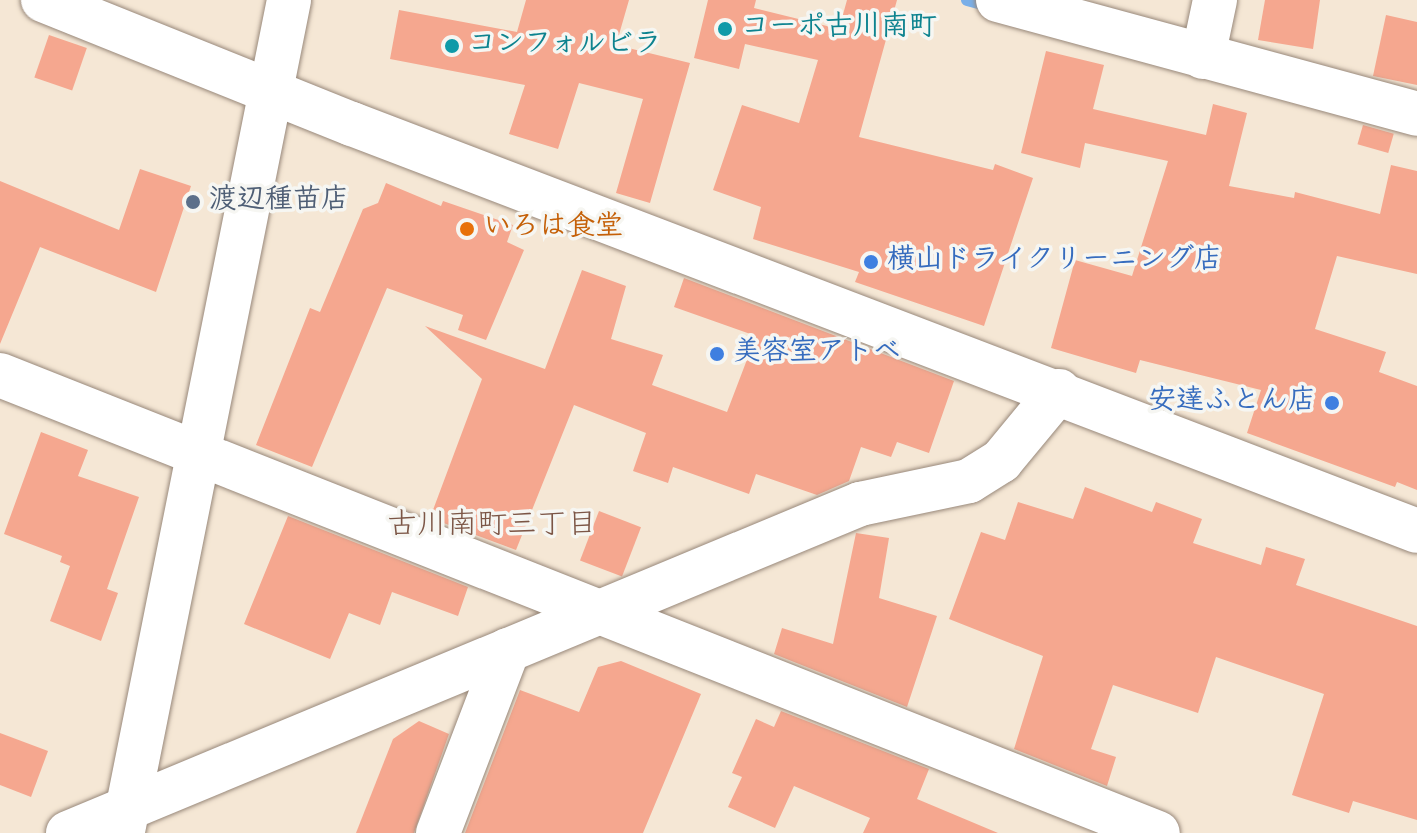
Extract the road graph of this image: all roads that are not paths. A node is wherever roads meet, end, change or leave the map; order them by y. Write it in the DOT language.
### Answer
graph roads {
  1 [pos="43,0"];
  2 [pos="289,0"];
  3 [pos="998,0"];
  4 [pos="1215,0"];
  5 [pos="1203,57"];
  6 [pos="272,89"];
  7 [pos="1417,114"];
  8 [pos="0,375"];
  9 [pos="1059,391"];
  10 [pos="199,454"];
  11 [pos="1417,531"];
  12 [pos="602,611"];
  13 [pos="508,650"];
  14 [pos="125,821"];
  15 [pos="68,833"];
  16 [pos="438,833"];
  17 [pos="1158,833"];
  1 -- 6 [label="street"];
  2 -- 6 [label="street"];
  3 -- 5 [label="street"];
  4 -- 5 [label="street"];
  5 -- 7 [label="street"];
  6 -- 9 [label="street"];
  6 -- 10 [label="street"];
  8 -- 10 [label="street"];
  9 -- 11 [label="street"];
  9 -- 12 [label="street"];
  10 -- 12 [label="street"];
  10 -- 14 [label="street"];
  12 -- 13 [label="street"];
  12 -- 17 [label="street"];
  13 -- 14 [label="street"];
  13 -- 16 [label="street"];
  14 -- 15 [label="street"];
}
